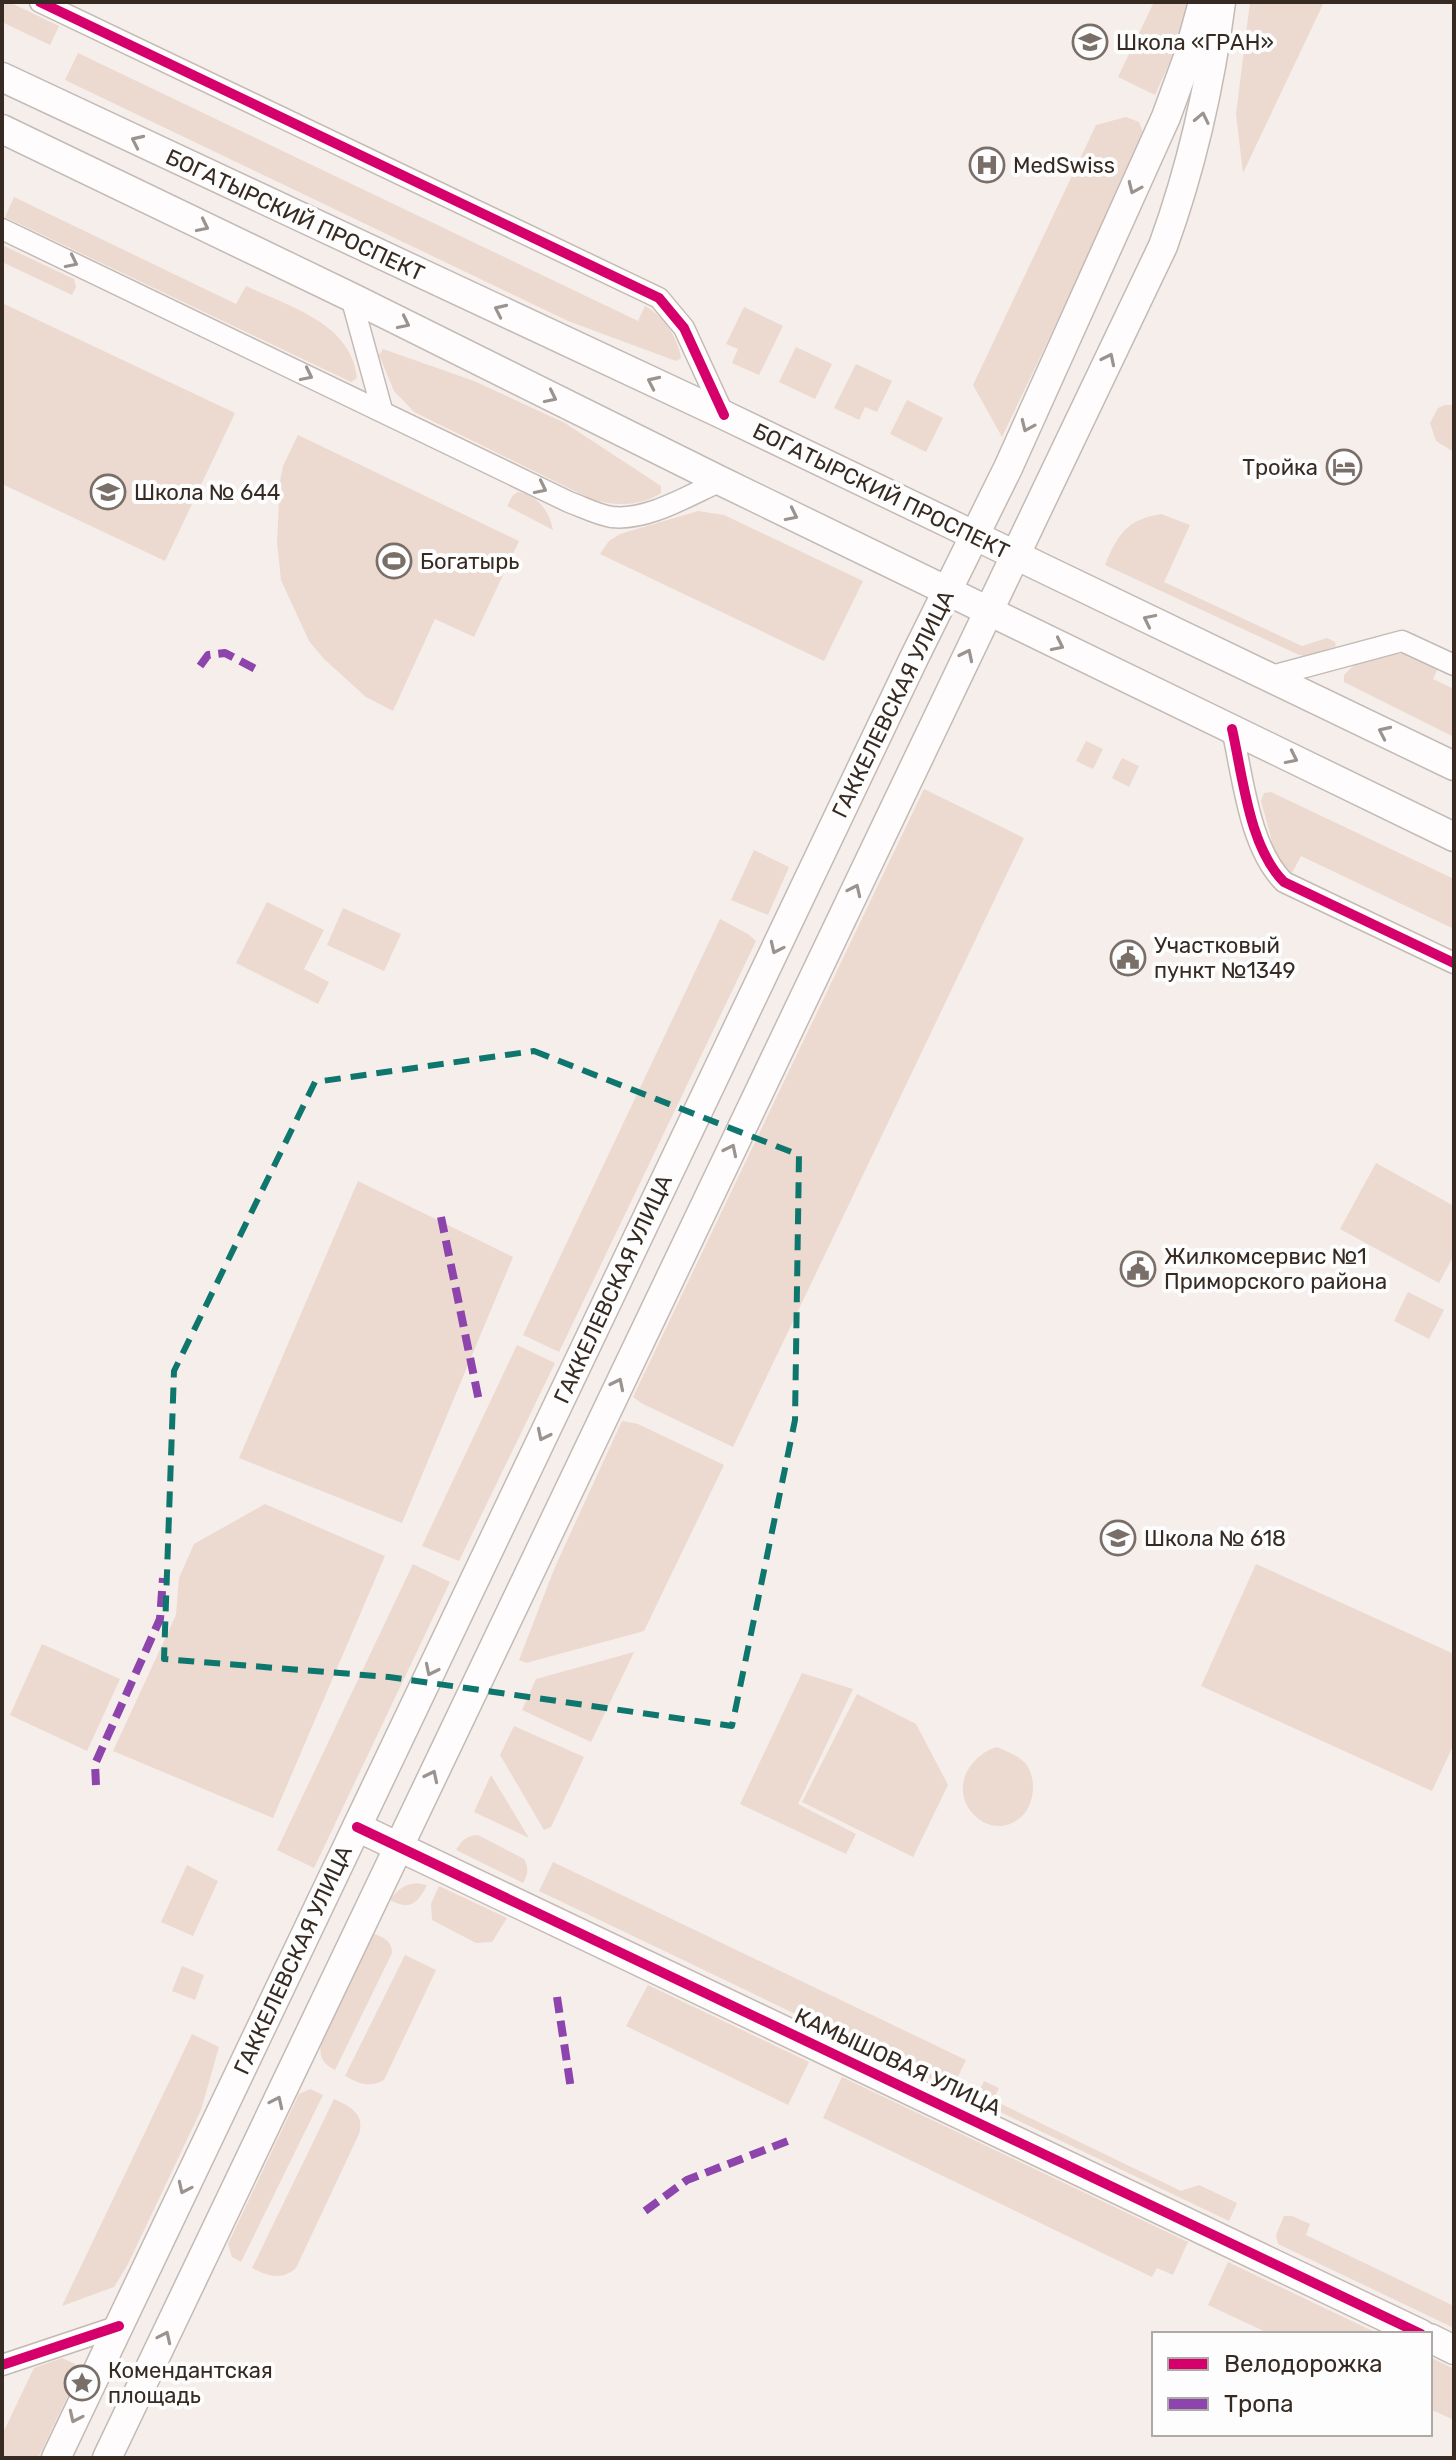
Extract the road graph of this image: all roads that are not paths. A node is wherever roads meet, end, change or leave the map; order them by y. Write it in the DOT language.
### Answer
graph roads {
  1 [pos="40,2"];
  2 [pos="1203,2"];
  3 [pos="1221,2"];
  4 [pos="2,77"];
  5 [pos="2,129"];
  6 [pos="2,229"];
  7 [pos="351,297"];
  8 [pos="382,410"];
  9 [pos="724,415"];
  10 [pos="721,481"];
  11 [pos="974,536"];
  12 [pos="1015,555"];
  13 [pos="947,591"];
  14 [pos="988,611"];
  15 [pos="1454,665"];
  16 [pos="1268,677"];
  17 [pos="1232,729"];
  18 [pos="1454,766"];
  19 [pos="1454,837"];
  20 [pos="1454,963"];
  21 [pos="357,1827"];
  22 [pos="399,1846"];
  23 [pos="119,2326"];
  24 [pos="1417,2332"];
  25 [pos="1432,2339"];
  26 [pos="1454,2350"];
  27 [pos="2,2365"];
  28 [pos="56,2458"];
  29 [pos="107,2458"];
  1 -- 9 [label="street"];
  2 -- 11 [label="main road, ГАККЕЛЕВСКАЯ УЛИЦА, one-way"];
  12 -- 3 [label="main road, ГАККЕЛЕВСКАЯ УЛИЦА, one-way"];
  9 -- 4 [label="main road, БОГАТЫРСКИЙ ПРОСПЕКТ, one-way"];
  5 -- 7 [label="main road, one-way"];
  6 -- 8 [label="street, one-way"];
  7 -- 8 [label="street"];
  7 -- 10 [label="main road, one-way"];
  8 -- 10 [label="street, one-way"];
  9 -- 11 [label="main road, БОГАТЫРСКИЙ ПРОСПЕКТ"];
  10 -- 13 [label="main road, one-way"];
  11 -- 12 [label="main road, БОГАТЫРСКИЙ ПРОСПЕКТ"];
  11 -- 13 [label="main road, ГАККЕЛЕВСКАЯ УЛИЦА"];
  12 -- 14 [label="main road, ГАККЕЛЕВСКАЯ УЛИЦА"];
  16 -- 12 [label="main road, БОГАТЫРСКИЙ ПРОСПЕКТ, one-way"];
  13 -- 14 [label="main road"];
  13 -- 21 [label="main road, ГАККЕЛЕВСКАЯ УЛИЦА, one-way"];
  14 -- 17 [label="main road, one-way"];
  22 -- 14 [label="main road, ГАККЕЛЕВСКАЯ УЛИЦА, one-way"];
  15 -- 16 [label="street"];
  18 -- 16 [label="main road, БОГАТЫРСКИЙ ПРОСПЕКТ, one-way"];
  17 -- 19 [label="main road, one-way"];
  17 -- 20 [label="street"];
  21 -- 22 [label="main road, КАМЫШОВАЯ УЛИЦА"];
  21 -- 23 [label="main road, ГАККЕЛЕВСКАЯ УЛИЦА, one-way"];
  22 -- 24 [label="main road, КАМЫШОВАЯ УЛИЦА"];
  29 -- 22 [label="main road, ГАККЕЛЕВСКАЯ УЛИЦА, one-way"];
  23 -- 27 [label="street"];
  23 -- 28 [label="main road, ГАККЕЛЕВСКАЯ УЛИЦА, one-way"];
  25 -- 26 [label="main road"];
}
